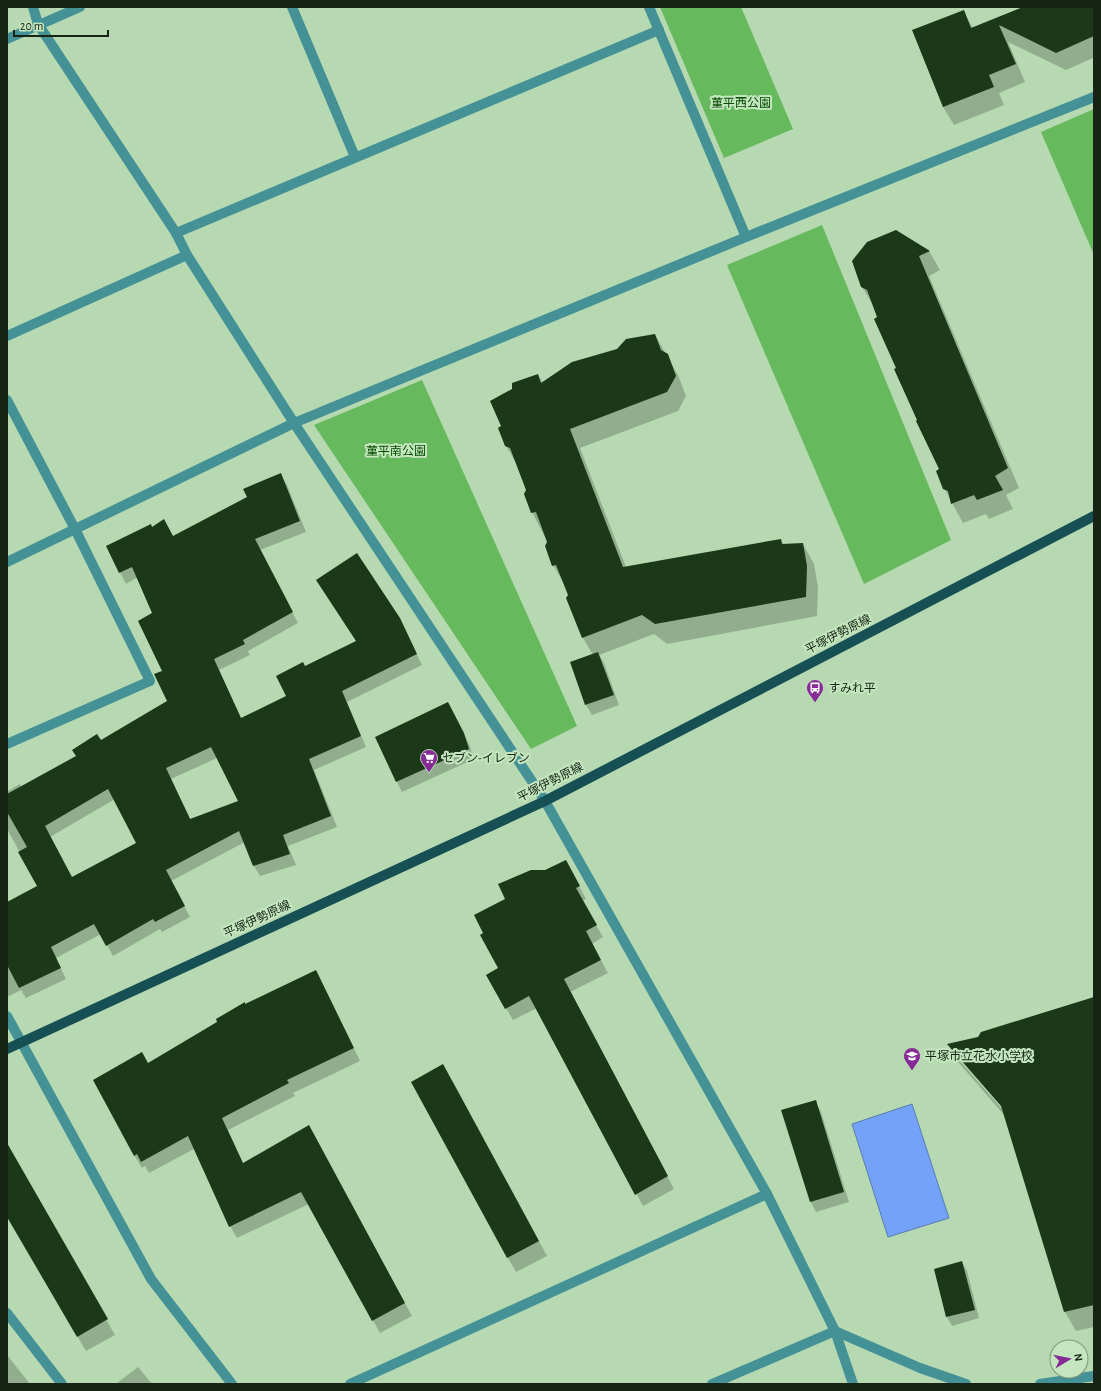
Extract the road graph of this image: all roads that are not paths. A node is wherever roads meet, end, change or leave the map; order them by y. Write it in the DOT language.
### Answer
graph roads {
  1 [pos="33,7"];
  2 [pos="80,7"];
  3 [pos="292,7"];
  4 [pos="649,7"];
  5 [pos="38,24"];
  6 [pos="659,30"];
  7 [pos="7,39"];
  8 [pos="1094,97"];
  9 [pos="355,157"];
  10 [pos="176,233"];
  11 [pos="746,237"];
  12 [pos="187,255"];
  13 [pos="7,336"];
  14 [pos="7,400"];
  15 [pos="294,423"];
  16 [pos="1094,516"];
  17 [pos="75,529"];
  18 [pos="7,562"];
  19 [pos="7,744"];
  20 [pos="545,801"];
  21 [pos="7,1016"];
  22 [pos="21,1043"];
  23 [pos="7,1049"];
  24 [pos="767,1194"];
  25 [pos="7,1313"];
  26 [pos="835,1331"];
  27 [pos="1094,1376"];
  28 [pos="62,1384"];
  29 [pos="232,1384"];
  30 [pos="350,1384"];
  31 [pos="712,1384"];
  32 [pos="853,1384"];
  33 [pos="966,1384"];
  34 [pos="1040,1384"];
  1 -- 5 [label="street"];
  2 -- 5 [label="street"];
  3 -- 9 [label="street"];
  4 -- 6 [label="street"];
  5 -- 7 [label="street"];
  5 -- 10 [label="street"];
  6 -- 9 [label="street"];
  6 -- 11 [label="street"];
  8 -- 11 [label="street"];
  9 -- 10 [label="street"];
  10 -- 12 [label="street"];
  11 -- 15 [label="street"];
  12 -- 13 [label="street"];
  12 -- 15 [label="street"];
  14 -- 17 [label="street"];
  15 -- 17 [label="street"];
  15 -- 20 [label="street"];
  16 -- 20 [label="main road, 平塚伊勢原線"];
  17 -- 18 [label="street"];
  17 -- 19 [label="street"];
  20 -- 22 [label="main road, 平塚伊勢原線"];
  20 -- 24 [label="street"];
  21 -- 22 [label="street"];
  22 -- 23 [label="main road, 平塚伊勢原線"];
  22 -- 29 [label="street"];
  24 -- 26 [label="street"];
  24 -- 30 [label="street"];
  25 -- 28 [label="street"];
  26 -- 31 [label="street"];
  26 -- 32 [label="street"];
  26 -- 33 [label="street"];
  27 -- 34 [label="street"];
}
